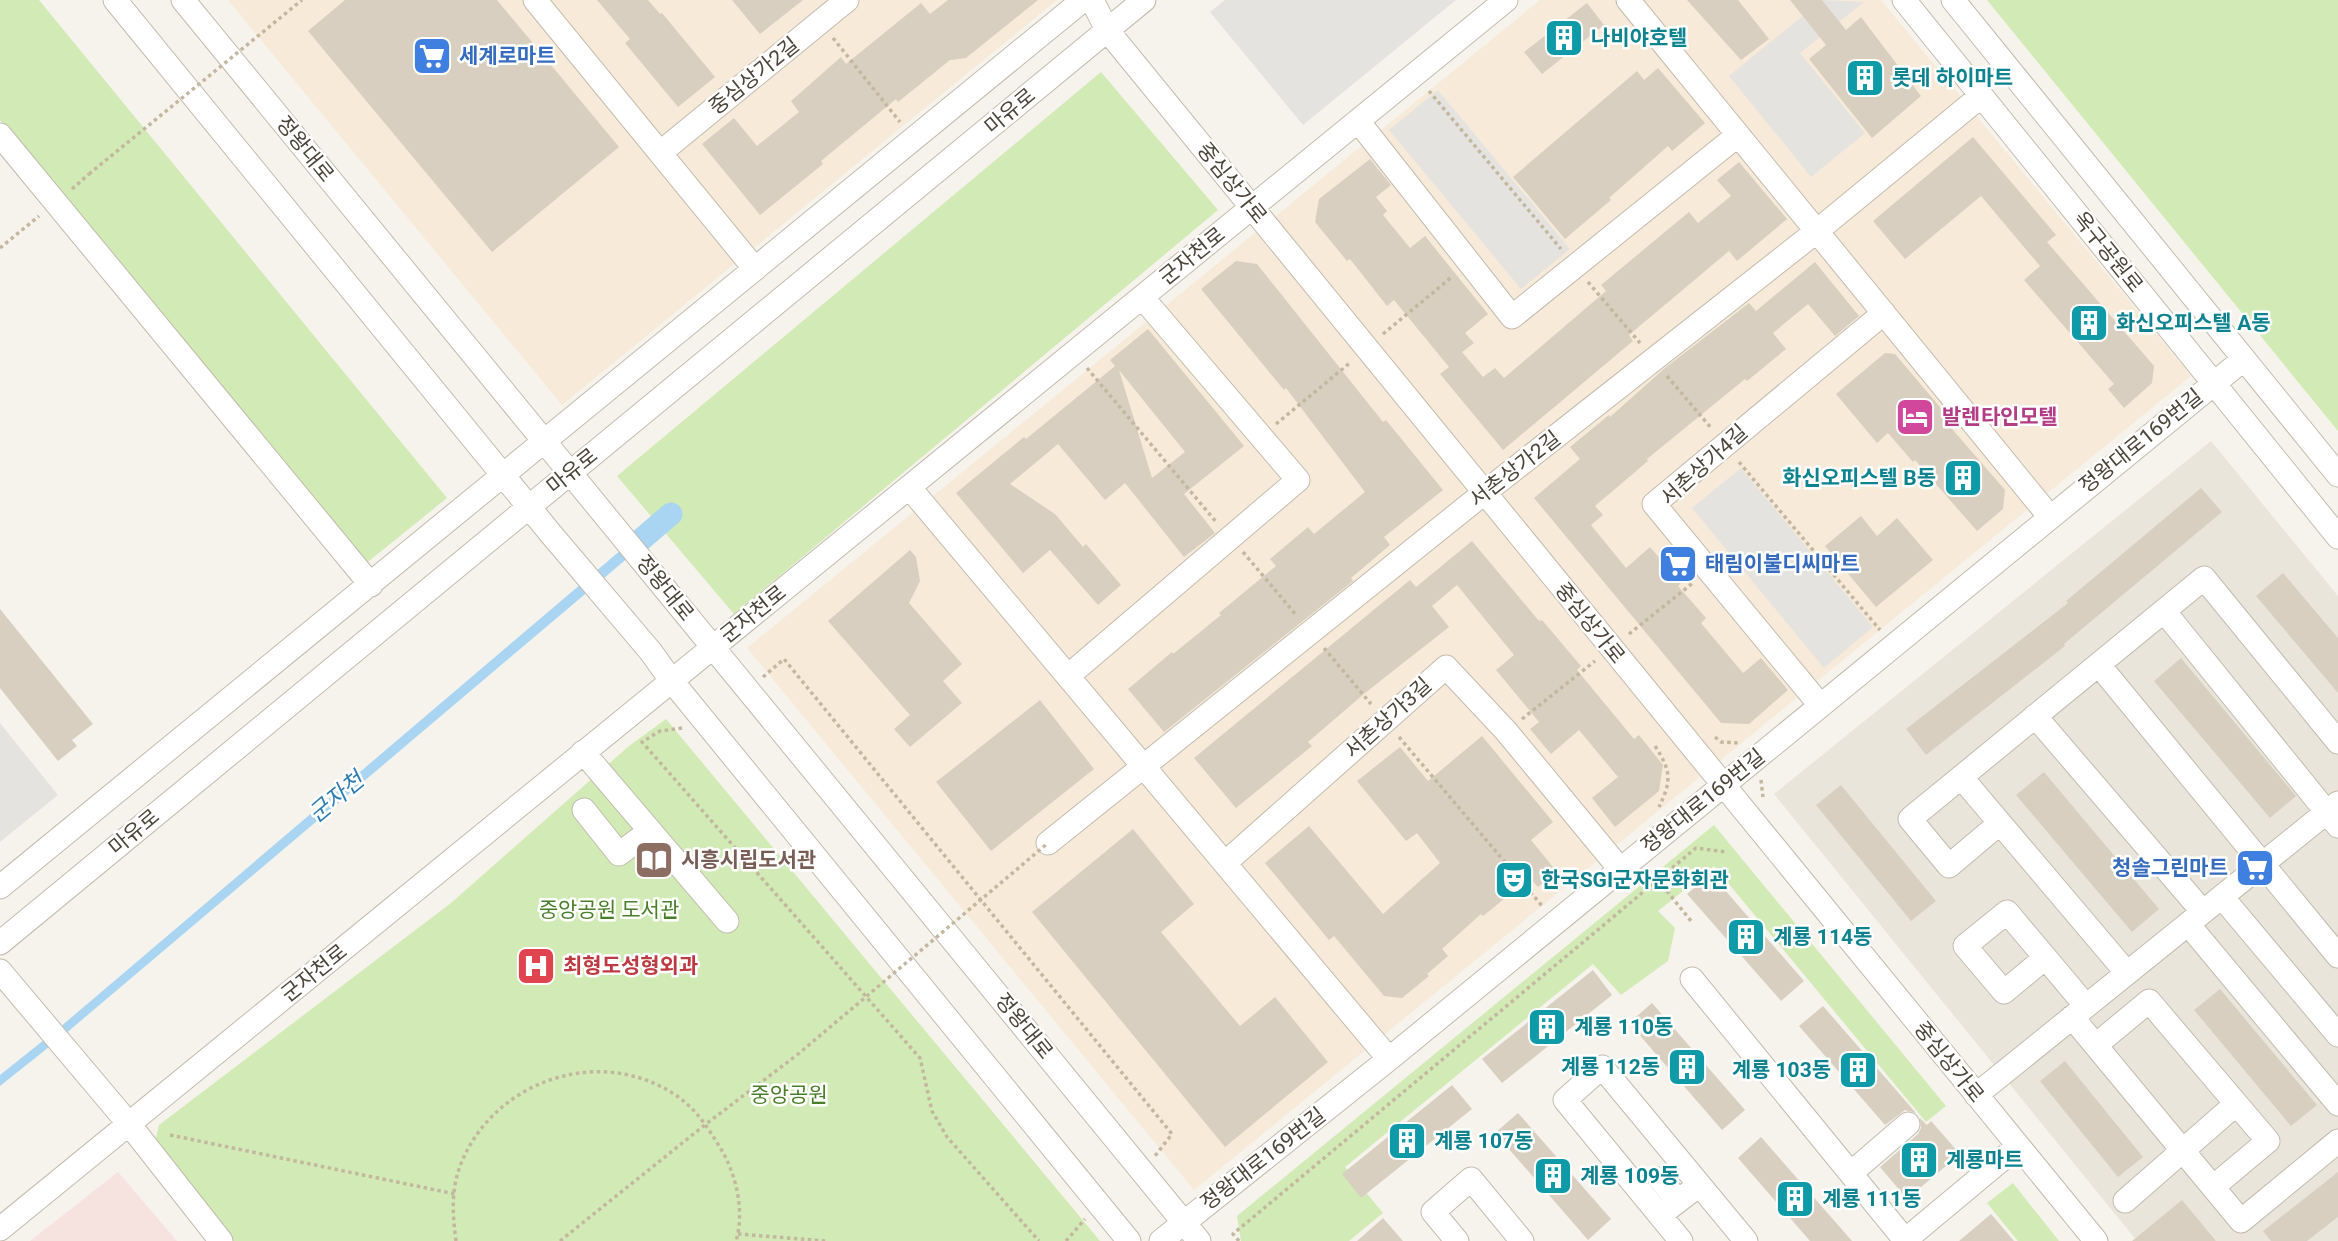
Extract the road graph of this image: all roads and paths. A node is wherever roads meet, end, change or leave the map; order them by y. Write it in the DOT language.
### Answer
graph roads {
  1 [pos="115,0"];
  2 [pos="183,0"];
  3 [pos="302,0"];
  4 [pos="535,0"];
  5 [pos="847,0"];
  6 [pos="1083,0"];
  7 [pos="1092,0"];
  8 [pos="1144,0"];
  9 [pos="1506,0"];
  10 [pos="1628,0"];
  11 [pos="1904,0"];
  12 [pos="1953,0"];
  13 [pos="821,22"];
  14 [pos="1107,30"];
  15 [pos="1982,96"];
  16 [pos="1358,121"];
  17 [pos="0,135"];
  18 [pos="1738,135"];
  19 [pos="913,138"];
  20 [pos="660,153"];
  21 [pos="89,174"];
  22 [pos="1251,208"];
  23 [pos="1817,231"];
  24 [pos="755,269"];
  25 [pos="1142,297"];
  26 [pos="1884,313"];
  27 [pos="2244,359"];
  28 [pos="2213,382"];
  29 [pos="545,442"];
  30 [pos="570,473"];
  31 [pos="2338,475"];
  32 [pos="504,476"];
  33 [pos="909,487"];
  34 [pos="1484,493"];
  35 [pos="529,506"];
  36 [pos="2050,516"];
  37 [pos="2338,537"];
  38 [pos="371,585"];
  39 [pos="2164,611"];
  40 [pos="712,647"];
  41 [pos="785,659"];
  42 [pos="2099,665"];
  43 [pos="1068,676"];
  44 [pos="671,680"];
  45 [pos="1820,705"];
  46 [pos="2035,716"];
  47 [pos="1710,733"];
  48 [pos="2338,741"];
  49 [pos="642,742"];
  50 [pos="1745,744"];
  51 [pos="1655,746"];
  52 [pos="583,752"];
  53 [pos="1144,766"];
  54 [pos="1961,777"];
  55 [pos="1761,779"];
  56 [pos="1722,785"];
  57 [pos="1768,806"];
  58 [pos="1659,807"];
  59 [pos="584,810"];
  60 [pos="2334,813"];
  61 [pos="2000,823"];
  62 [pos="650,831"];
  63 [pos="1048,843"];
  64 [pos="1726,852"];
  65 [pos="1225,863"];
  66 [pos="2262,864"];
  67 [pos="1620,869"];
  68 [pos="1658,880"];
  69 [pos="0,887"];
  70 [pos="2222,897"];
  71 [pos="2195,918"];
  72 [pos="1691,921"];
  73 [pos="727,922"];
  74 [pos="0,943"];
  75 [pos="2338,956"];
  76 [pos="2045,958"];
  77 [pos="0,971"];
  78 [pos="2127,973"];
  79 [pos="1692,979"];
  80 [pos="2079,1012"];
  81 [pos="2338,1035"];
  82 [pos="2096,1045"];
  83 [pos="1389,1059"];
  84 [pos="1976,1095"];
  85 [pos="2236,1104"];
  86 [pos="2338,1104"];
  87 [pos="129,1124"];
  88 [pos="706,1124"];
  89 [pos="1908,1124"];
  90 [pos="170,1135"];
  91 [pos="2338,1141"];
  92 [pos="2018,1146"];
  93 [pos="2182,1151"];
  94 [pos="1144,1171"];
  95 [pos="1851,1173"];
  96 [pos="1660,1179"];
  97 [pos="1699,1185"];
  98 [pos="2213,1187"];
  99 [pos="455,1194"];
  100 [pos="2125,1201"];
  101 [pos="1100,1205"];
  102 [pos="1669,1208"];
  103 [pos="1184,1222"];
  104 [pos="0,1229"];
  105 [pos="738,1234"];
  106 [pos="1912,1238"];
  107 [pos="221,1241"];
  108 [pos="456,1241"];
  109 [pos="560,1241"];
  110 [pos="736,1241"];
  111 [pos="826,1241"];
  112 [pos="1039,1241"];
  113 [pos="1066,1241"];
  114 [pos="1129,1241"];
  115 [pos="1161,1241"];
  116 [pos="1199,1241"];
  117 [pos="1239,1241"];
  118 [pos="1457,1241"];
  119 [pos="1522,1241"];
  120 [pos="1681,1241"];
  121 [pos="1746,1241"];
  122 [pos="2096,1241"];
  1 -- 32 [label="street"];
  2 -- 29 [label="street, 정왕대로"];
  3 -- 21 [label="path, bridge"];
  4 -- 20 [label="street"];
  5 -- 13 [label="street, 중심상가2길"];
  6 -- 19 [label="street, 마유로"];
  7 -- 14 [label="street, 중심상가로"];
  8 -- 14 [label="street, 마유로"];
  9 -- 16 [label="street, 군자천로"];
  10 -- 18 [label="street"];
  11 -- 15 [label="street, 옥구공원로"];
  12 -- 27 [label="street, 옥구공원로"];
  13 -- 19 [label="path"];
  13 -- 20 [label="street, 중심상가2길"];
  14 -- 22 [label="street, 중심상가로"];
  14 -- 30 [label="street, 마유로"];
  15 -- 23 [label="street, 서촌상가2길"];
  15 -- 28 [label="street, 옥구공원로"];
  16 -- 18 [label="street"];
  16 -- 22 [label="street, 군자천로"];
  17 -- 38 [label="street"];
  18 -- 23 [label="street"];
  19 -- 24 [label="street, 마유로"];
  20 -- 24 [label="street"];
  22 -- 25 [label="street, 군자천로"];
  22 -- 34 [label="street, 중심상가로"];
  23 -- 26 [label="street"];
  23 -- 34 [label="street, 서촌상가2길"];
  24 -- 29 [label="street, 마유로"];
  25 -- 33 [label="street, 군자천로"];
  25 -- 43 [label="street"];
  26 -- 36 [label="street"];
  26 -- 45 [label="street, 서촌상가4길"];
  27 -- 28 [label="street, 정왕대로169번길"];
  27 -- 31 [label="street, 옥구공원로"];
  28 -- 36 [label="street, 정왕대로169번길"];
  28 -- 37 [label="street, 옥구공원로"];
  29 -- 30 [label="street, 정왕대로"];
  29 -- 32 [label="street, 마유로"];
  30 -- 35 [label="street, 마유로"];
  30 -- 40 [label="street, 정왕대로"];
  32 -- 35 [label="street"];
  32 -- 38 [label="street, 마유로"];
  33 -- 40 [label="street, 군자천로"];
  33 -- 43 [label="street"];
  34 -- 53 [label="street, 서촌상가2길"];
  34 -- 56 [label="street, 중심상가로"];
  35 -- 44 [label="street"];
  35 -- 74 [label="street, 마유로"];
  36 -- 45 [label="street, 정왕대로169번길"];
  38 -- 69 [label="street, 마유로"];
  39 -- 42 [label="street"];
  39 -- 48 [label="street"];
  39 -- 60 [label="street"];
  40 -- 44 [label="street, 군자천로"];
  40 -- 94 [label="street, 정왕대로"];
  41 -- 94 [label="path"];
  42 -- 46 [label="street"];
  42 -- 66 [label="street"];
  43 -- 53 [label="street"];
  44 -- 52 [label="street, 군자천로"];
  44 -- 101 [label="street"];
  45 -- 56 [label="street, 정왕대로169번길"];
  46 -- 54 [label="street"];
  46 -- 71 [label="street"];
  47 -- 50 [label="path"];
  49 -- 112 [label="path"];
  51 -- 58 [label="path"];
  52 -- 62 [label="street"];
  52 -- 87 [label="street, 군자천로"];
  53 -- 63 [label="street, 서촌상가2길"];
  53 -- 65 [label="street"];
  54 -- 61 [label="street"];
  54 -- 61 [label="street"];
  55 -- 57 [label="path"];
  56 -- 67 [label="street, 정왕대로169번길"];
  56 -- 84 [label="street, 중심상가로"];
  59 -- 62 [label="street"];
  60 -- 66 [label="street"];
  61 -- 78 [label="street"];
  62 -- 73 [label="street"];
  63 -- 88 [label="path, bridge"];
  64 -- 68 [label="path"];
  65 -- 67 [label="street, 서촌상가3길"];
  65 -- 83 [label="street"];
  66 -- 70 [label="street"];
  66 -- 75 [label="street"];
  67 -- 83 [label="street, 정왕대로169번길"];
  68 -- 72 [label="path"];
  68 -- 117 [label="path"];
  70 -- 71 [label="street"];
  70 -- 81 [label="street"];
  71 -- 78 [label="street"];
  71 -- 86 [label="street"];
  76 -- 80 [label="street"];
  77 -- 87 [label="street"];
  78 -- 80 [label="street"];
  79 -- 95 [label="street"];
  80 -- 82 [label="street"];
  80 -- 84 [label="street"];
  82 -- 85 [label="street"];
  82 -- 93 [label="street"];
  83 -- 103 [label="street, 정왕대로169번길"];
  84 -- 92 [label="street, 중심상가로"];
  85 -- 93 [label="street"];
  85 -- 98 [label="street"];
  87 -- 104 [label="street, 군자천로"];
  87 -- 107 [label="street"];
  88 -- 99 [label="path"];
  88 -- 105 [label="path"];
  88 -- 109 [label="path"];
  89 -- 95 [label="street"];
  90 -- 99 [label="path"];
  91 -- 98 [label="street"];
  92 -- 106 [label="street"];
  92 -- 122 [label="street, 중심상가로"];
  93 -- 98 [label="street"];
  93 -- 100 [label="street"];
  94 -- 103 [label="street, 정왕대로"];
  95 -- 106 [label="street"];
  96 -- 102 [label="street"];
  97 -- 102 [label="street"];
  97 -- 102 [label="street"];
  97 -- 121 [label="street"];
  99 -- 108 [label="path"];
  101 -- 113 [label="path"];
  101 -- 114 [label="street"];
  102 -- 120 [label="street"];
  103 -- 115 [label="street, 정왕대로169번길"];
  103 -- 116 [label="street, 정왕대로"];
  105 -- 110 [label="path"];
  105 -- 111 [label="path"];
  118 -- 119 [label="street"];
}
